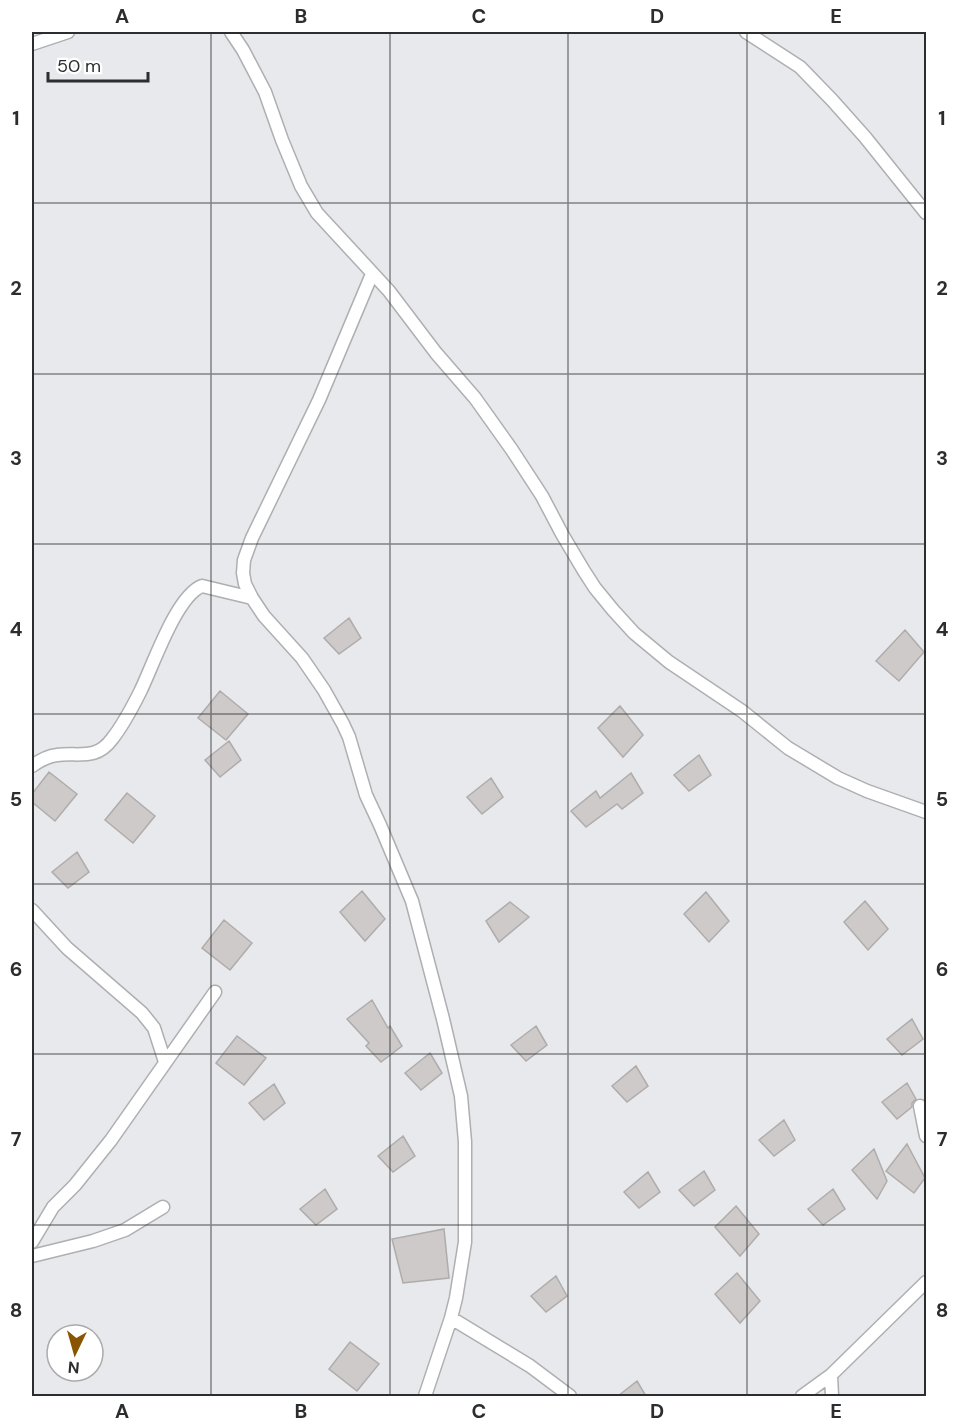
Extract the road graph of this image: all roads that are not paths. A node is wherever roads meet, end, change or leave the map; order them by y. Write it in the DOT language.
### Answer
graph roads {
  1 [pos="68,32"];
  2 [pos="231,32"];
  3 [pos="746,32"];
  4 [pos="32,44"];
  5 [pos="927,213"];
  6 [pos="372,274"];
  7 [pos="252,598"];
  8 [pos="32,766"];
  9 [pos="927,812"];
  10 [pos="32,910"];
  11 [pos="215,992"];
  12 [pos="165,1062"];
  13 [pos="920,1106"];
  14 [pos="927,1136"];
  15 [pos="162,1207"];
  16 [pos="32,1242"];
  17 [pos="32,1256"];
  18 [pos="927,1282"];
  19 [pos="451,1318"];
  20 [pos="831,1375"];
  21 [pos="424,1396"];
  22 [pos="570,1396"];
  23 [pos="802,1396"];
  24 [pos="832,1396"];
  1 -- 4 [label="street"];
  2 -- 6 [label="street"];
  3 -- 5 [label="street"];
  6 -- 7 [label="street"];
  6 -- 9 [label="street"];
  7 -- 8 [label="street"];
  7 -- 19 [label="street"];
  10 -- 12 [label="street"];
  11 -- 12 [label="street"];
  12 -- 16 [label="street"];
  13 -- 14 [label="street"];
  15 -- 17 [label="street"];
  18 -- 20 [label="street"];
  19 -- 21 [label="street"];
  19 -- 22 [label="street"];
  20 -- 23 [label="street"];
  20 -- 24 [label="street"];
}
